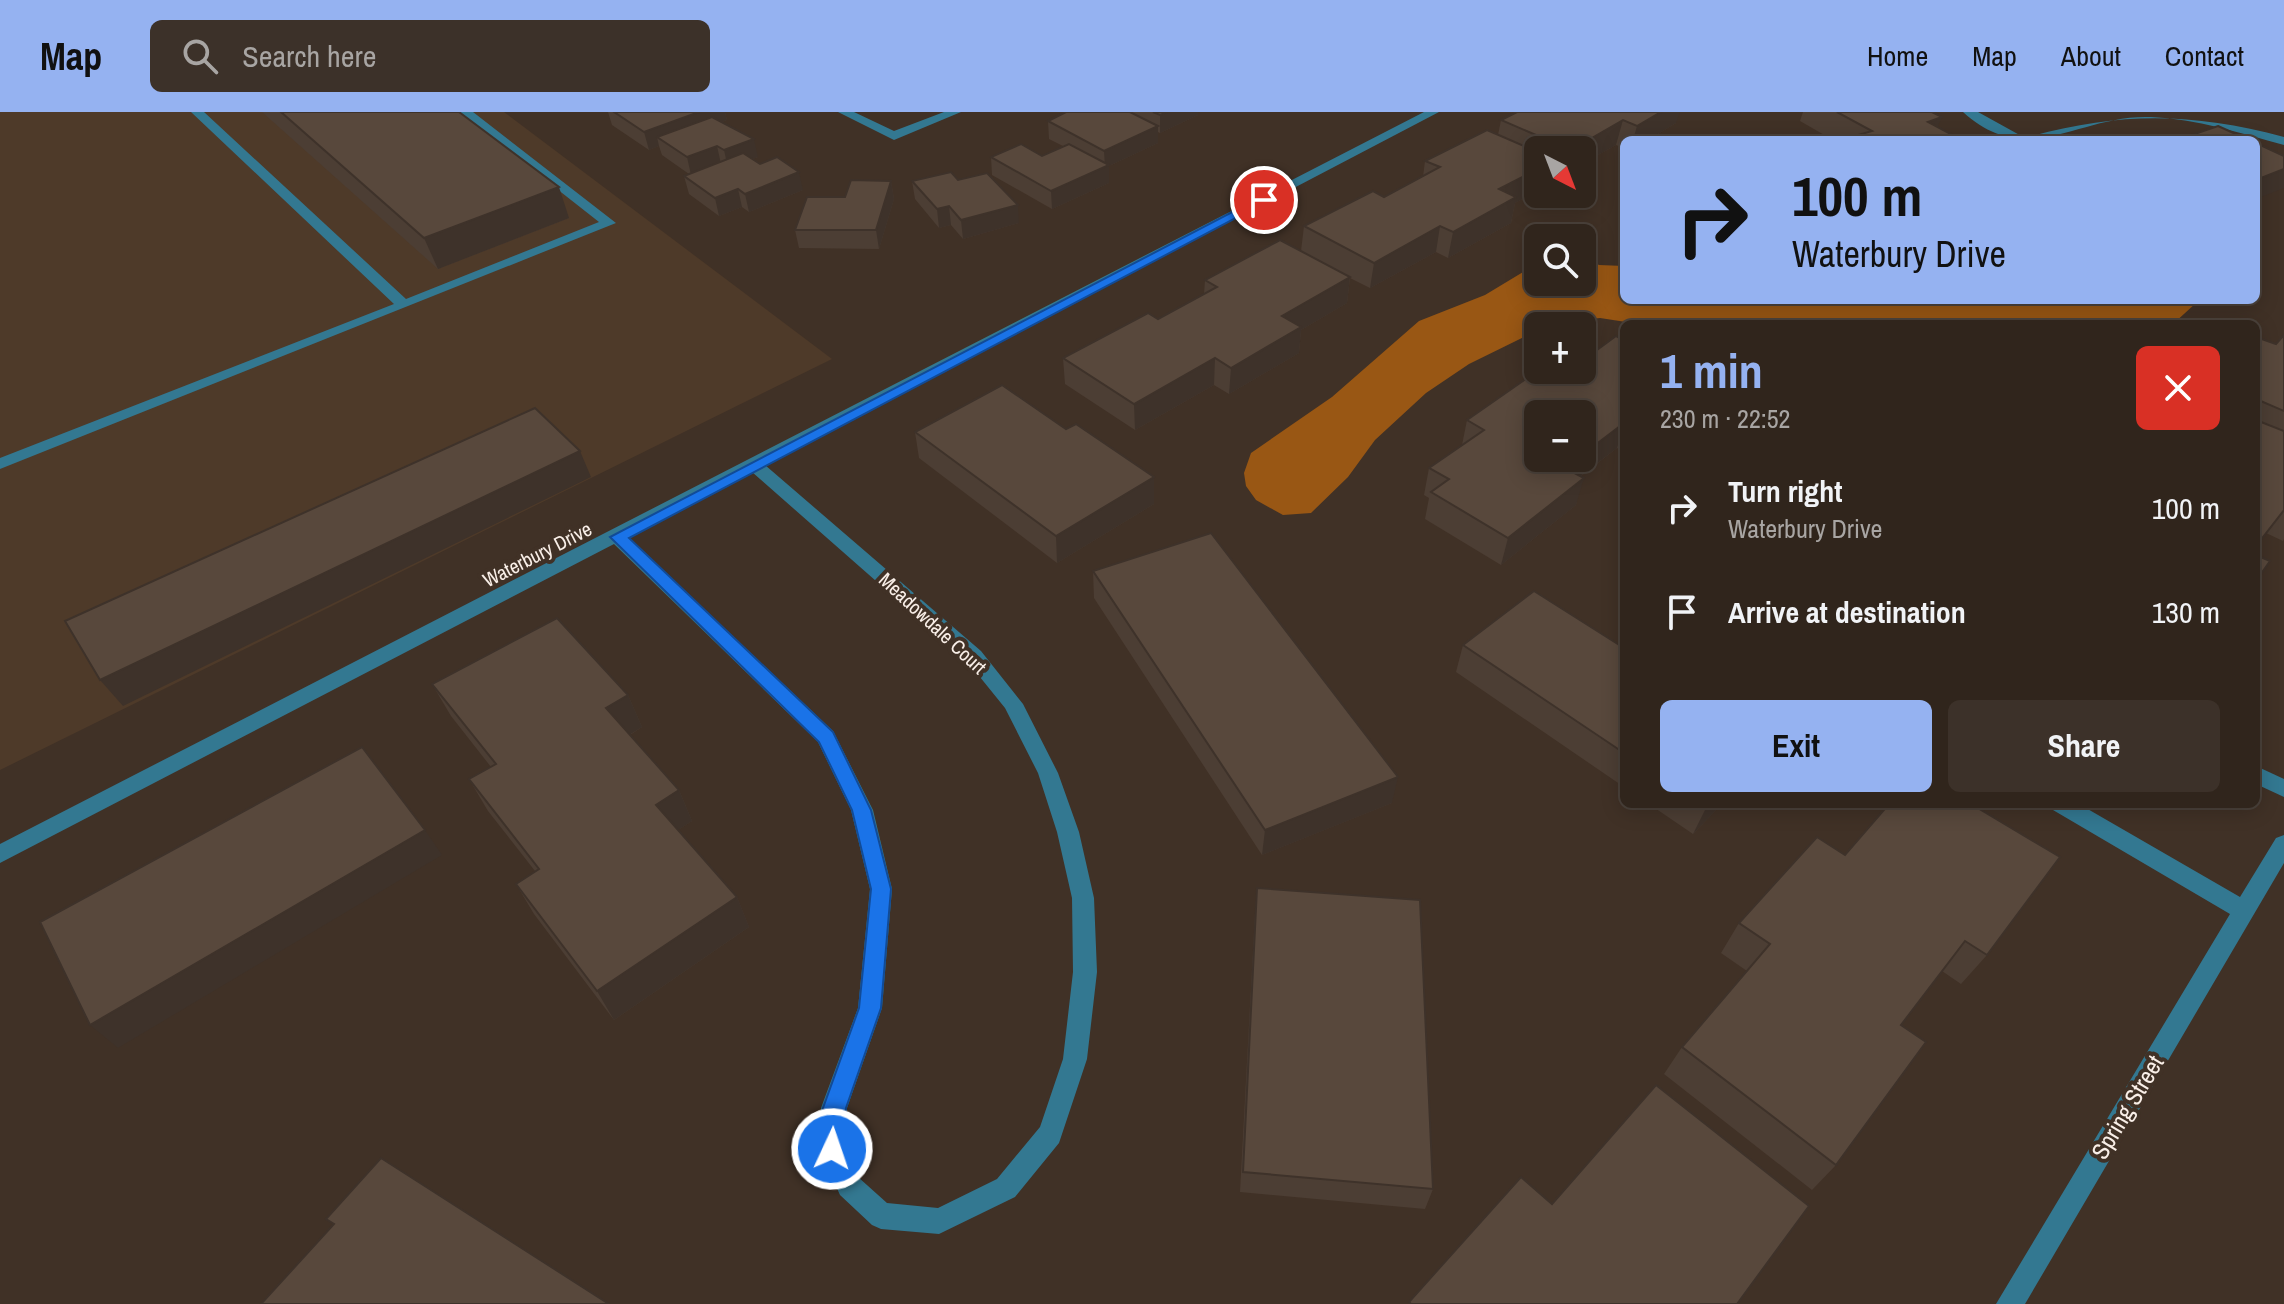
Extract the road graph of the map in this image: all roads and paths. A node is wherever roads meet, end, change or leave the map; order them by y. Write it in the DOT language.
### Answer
graph roads {
  1 [pos="197,112"];
  2 [pos="465,112"];
  3 [pos="844,112"];
  4 [pos="955,112"];
  5 [pos="1433,112"];
  6 [pos="1969,112"];
  7 [pos="2098,115"];
  8 [pos="2013,136"];
  9 [pos="2041,136"];
  10 [pos="2284,141"];
  11 [pos="404,305"];
  12 [pos="0,464"];
  13 [pos="755,466"];
  14 [pos="618,537"];
  15 [pos="2260,776"];
  16 [pos="2284,789"];
  17 [pos="2068,808"];
  18 [pos="2284,844"];
  19 [pos="0,854"];
  20 [pos="2244,911"];
  21 [pos="2010,1304"];
  1 -- 11 [label="street"];
  2 -- 11 [label="street"];
  3 -- 4 [label="street"];
  5 -- 13 [label="street, Waterbury Drive"];
  6 -- 8 [label="street"];
  7 -- 9 [label="street"];
  7 -- 10 [label="street"];
  11 -- 12 [label="street"];
  13 -- 14 [label="street, Waterbury Drive"];
  13 -- 14 [label="street, Meadowdale Court"];
  14 -- 19 [label="street, Waterbury Drive"];
  15 -- 16 [label="street"];
  17 -- 20 [label="street"];
  18 -- 20 [label="street, Spring Street"];
  20 -- 21 [label="street, Spring Street"];
}
